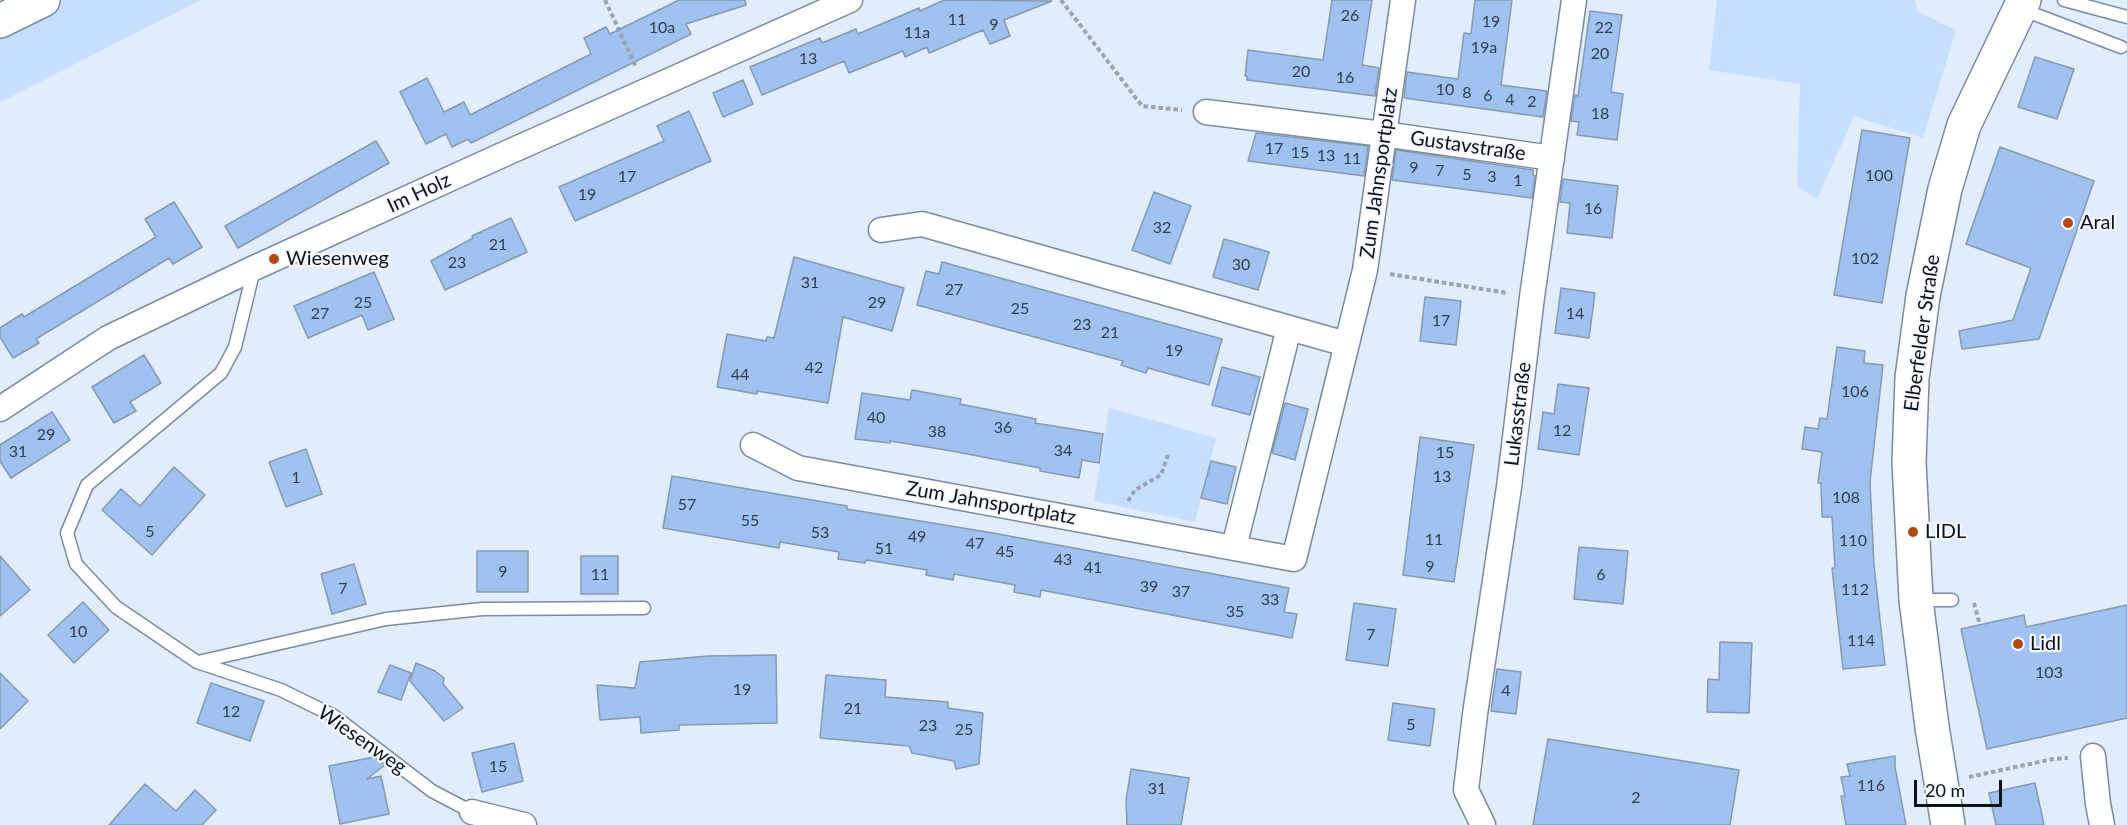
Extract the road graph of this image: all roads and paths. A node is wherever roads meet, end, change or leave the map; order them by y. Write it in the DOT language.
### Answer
graph roads {
  1 [pos="43,0"];
  2 [pos="605,0"];
  3 [pos="850,0"];
  4 [pos="1062,0"];
  5 [pos="1403,0"];
  6 [pos="1574,0"];
  7 [pos="2064,0"];
  8 [pos="2022,4"];
  9 [pos="2127,17"];
  10 [pos="0,21"];
  11 [pos="2121,47"];
  12 [pos="648,91"];
  13 [pos="1206,112"];
  14 [pos="1383,134"];
  15 [pos="1552,158"];
  16 [pos="881,230"];
  17 [pos="254,268"];
  18 [pos="1365,270"];
  19 [pos="1532,297"];
  20 [pos="1289,328"];
  21 [pos="1346,344"];
  22 [pos="0,410"];
  23 [pos="753,445"];
  24 [pos="1168,455"];
  25 [pos="1118,526"];
  26 [pos="1234,548"];
  27 [pos="1972,597"];
  28 [pos="1916,600"];
  29 [pos="1952,600"];
  30 [pos="644,608"];
  31 [pos="1980,625"];
  32 [pos="196,662"];
  33 [pos="2093,756"];
  34 [pos="1966,778"];
  35 [pos="472,812"];
  36 [pos="524,825"];
  37 [pos="1483,825"];
  38 [pos="1948,825"];
  39 [pos="2103,825"];
  1 -- 10 [label="main road"];
  2 -- 12 [label="path"];
  3 -- 12 [label="street, Im Holz"];
  4 -- 13 [label="path"];
  5 -- 14 [label="street, Zum Jahnsportplatz"];
  6 -- 15 [label="street, Lukasstraße"];
  7 -- 9 [label="lane"];
  8 -- 11 [label="lane"];
  8 -- 28 [label="main road, Elberfelder Straße"];
  12 -- 17 [label="street, Im Holz"];
  13 -- 14 [label="street, Gustavstraße"];
  14 -- 15 [label="street, Gustavstraße"];
  14 -- 18 [label="street, Zum Jahnsportplatz"];
  15 -- 19 [label="street, Lukasstraße"];
  16 -- 20 [label="street"];
  17 -- 22 [label="street, Im Holz"];
  17 -- 32 [label="lane, Wiesenweg"];
  18 -- 19 [label="path"];
  18 -- 21 [label="street, Zum Jahnsportplatz"];
  19 -- 37 [label="street, Lukasstraße"];
  20 -- 21 [label="street"];
  20 -- 26 [label="street"];
  21 -- 26 [label="street, Zum Jahnsportplatz"];
  23 -- 25 [label="street, Zum Jahnsportplatz"];
  24 -- 25 [label="path"];
  25 -- 26 [label="street, Zum Jahnsportplatz"];
  27 -- 31 [label="path"];
  28 -- 29 [label="lane"];
  28 -- 38 [label="main road, Elberfelder Straße"];
  30 -- 32 [label="lane"];
  32 -- 35 [label="lane, Wiesenweg"];
  33 -- 34 [label="path"];
  33 -- 39 [label="street"];
  35 -- 36 [label="street, Wiesenweg"];
}
